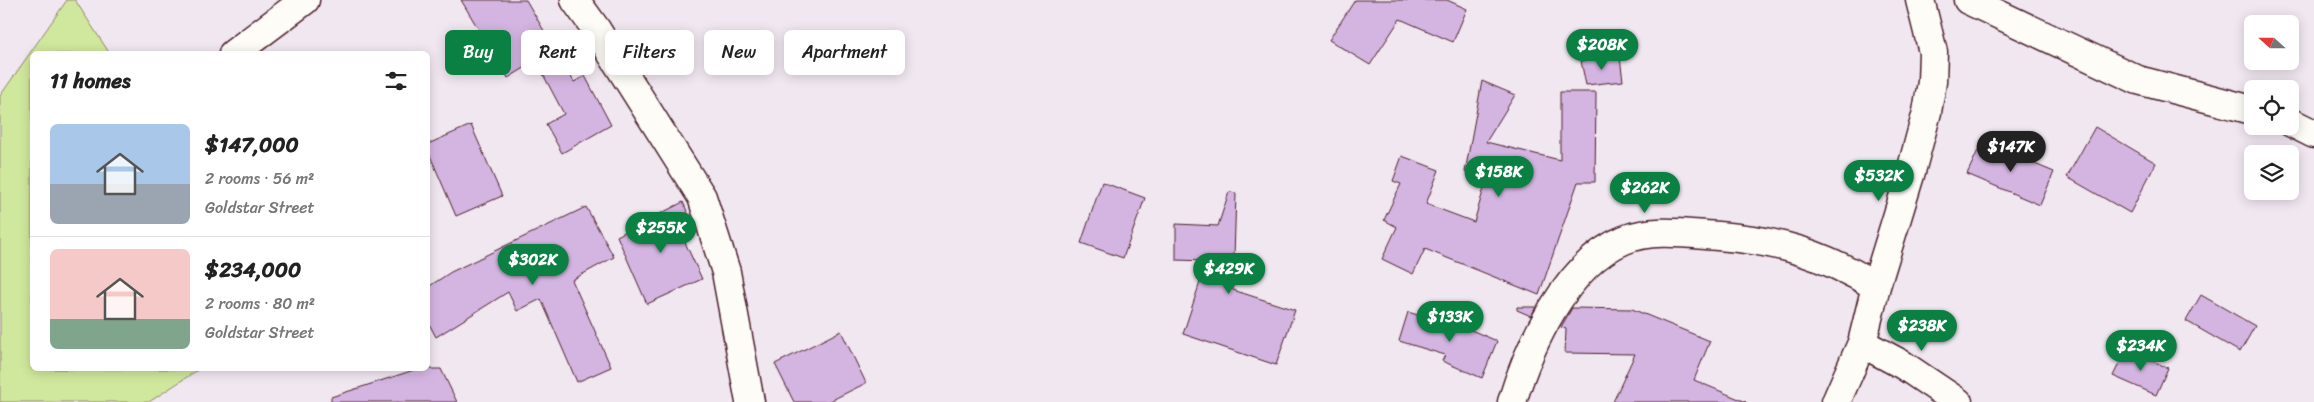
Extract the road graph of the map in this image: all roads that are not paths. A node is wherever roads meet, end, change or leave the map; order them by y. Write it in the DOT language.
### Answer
graph roads {
  1 [pos="305,0"];
  2 [pos="575,0"];
  3 [pos="1920,0"];
  4 [pos="1968,0"];
  5 [pos="237,51"];
  6 [pos="2244,108"];
  7 [pos="2299,126"];
  8 [pos="2314,134"];
  9 [pos="1876,286"];
  10 [pos="1862,343"];
  11 [pos="750,402"];
  12 [pos="1512,402"];
  13 [pos="1836,402"];
  14 [pos="1958,402"];
  1 -- 5 [label="street"];
  2 -- 11 [label="street"];
  3 -- 9 [label="street"];
  4 -- 6 [label="street"];
  7 -- 8 [label="street"];
  9 -- 10 [label="street"];
  9 -- 12 [label="street"];
  10 -- 13 [label="street"];
  10 -- 14 [label="street"];
}
